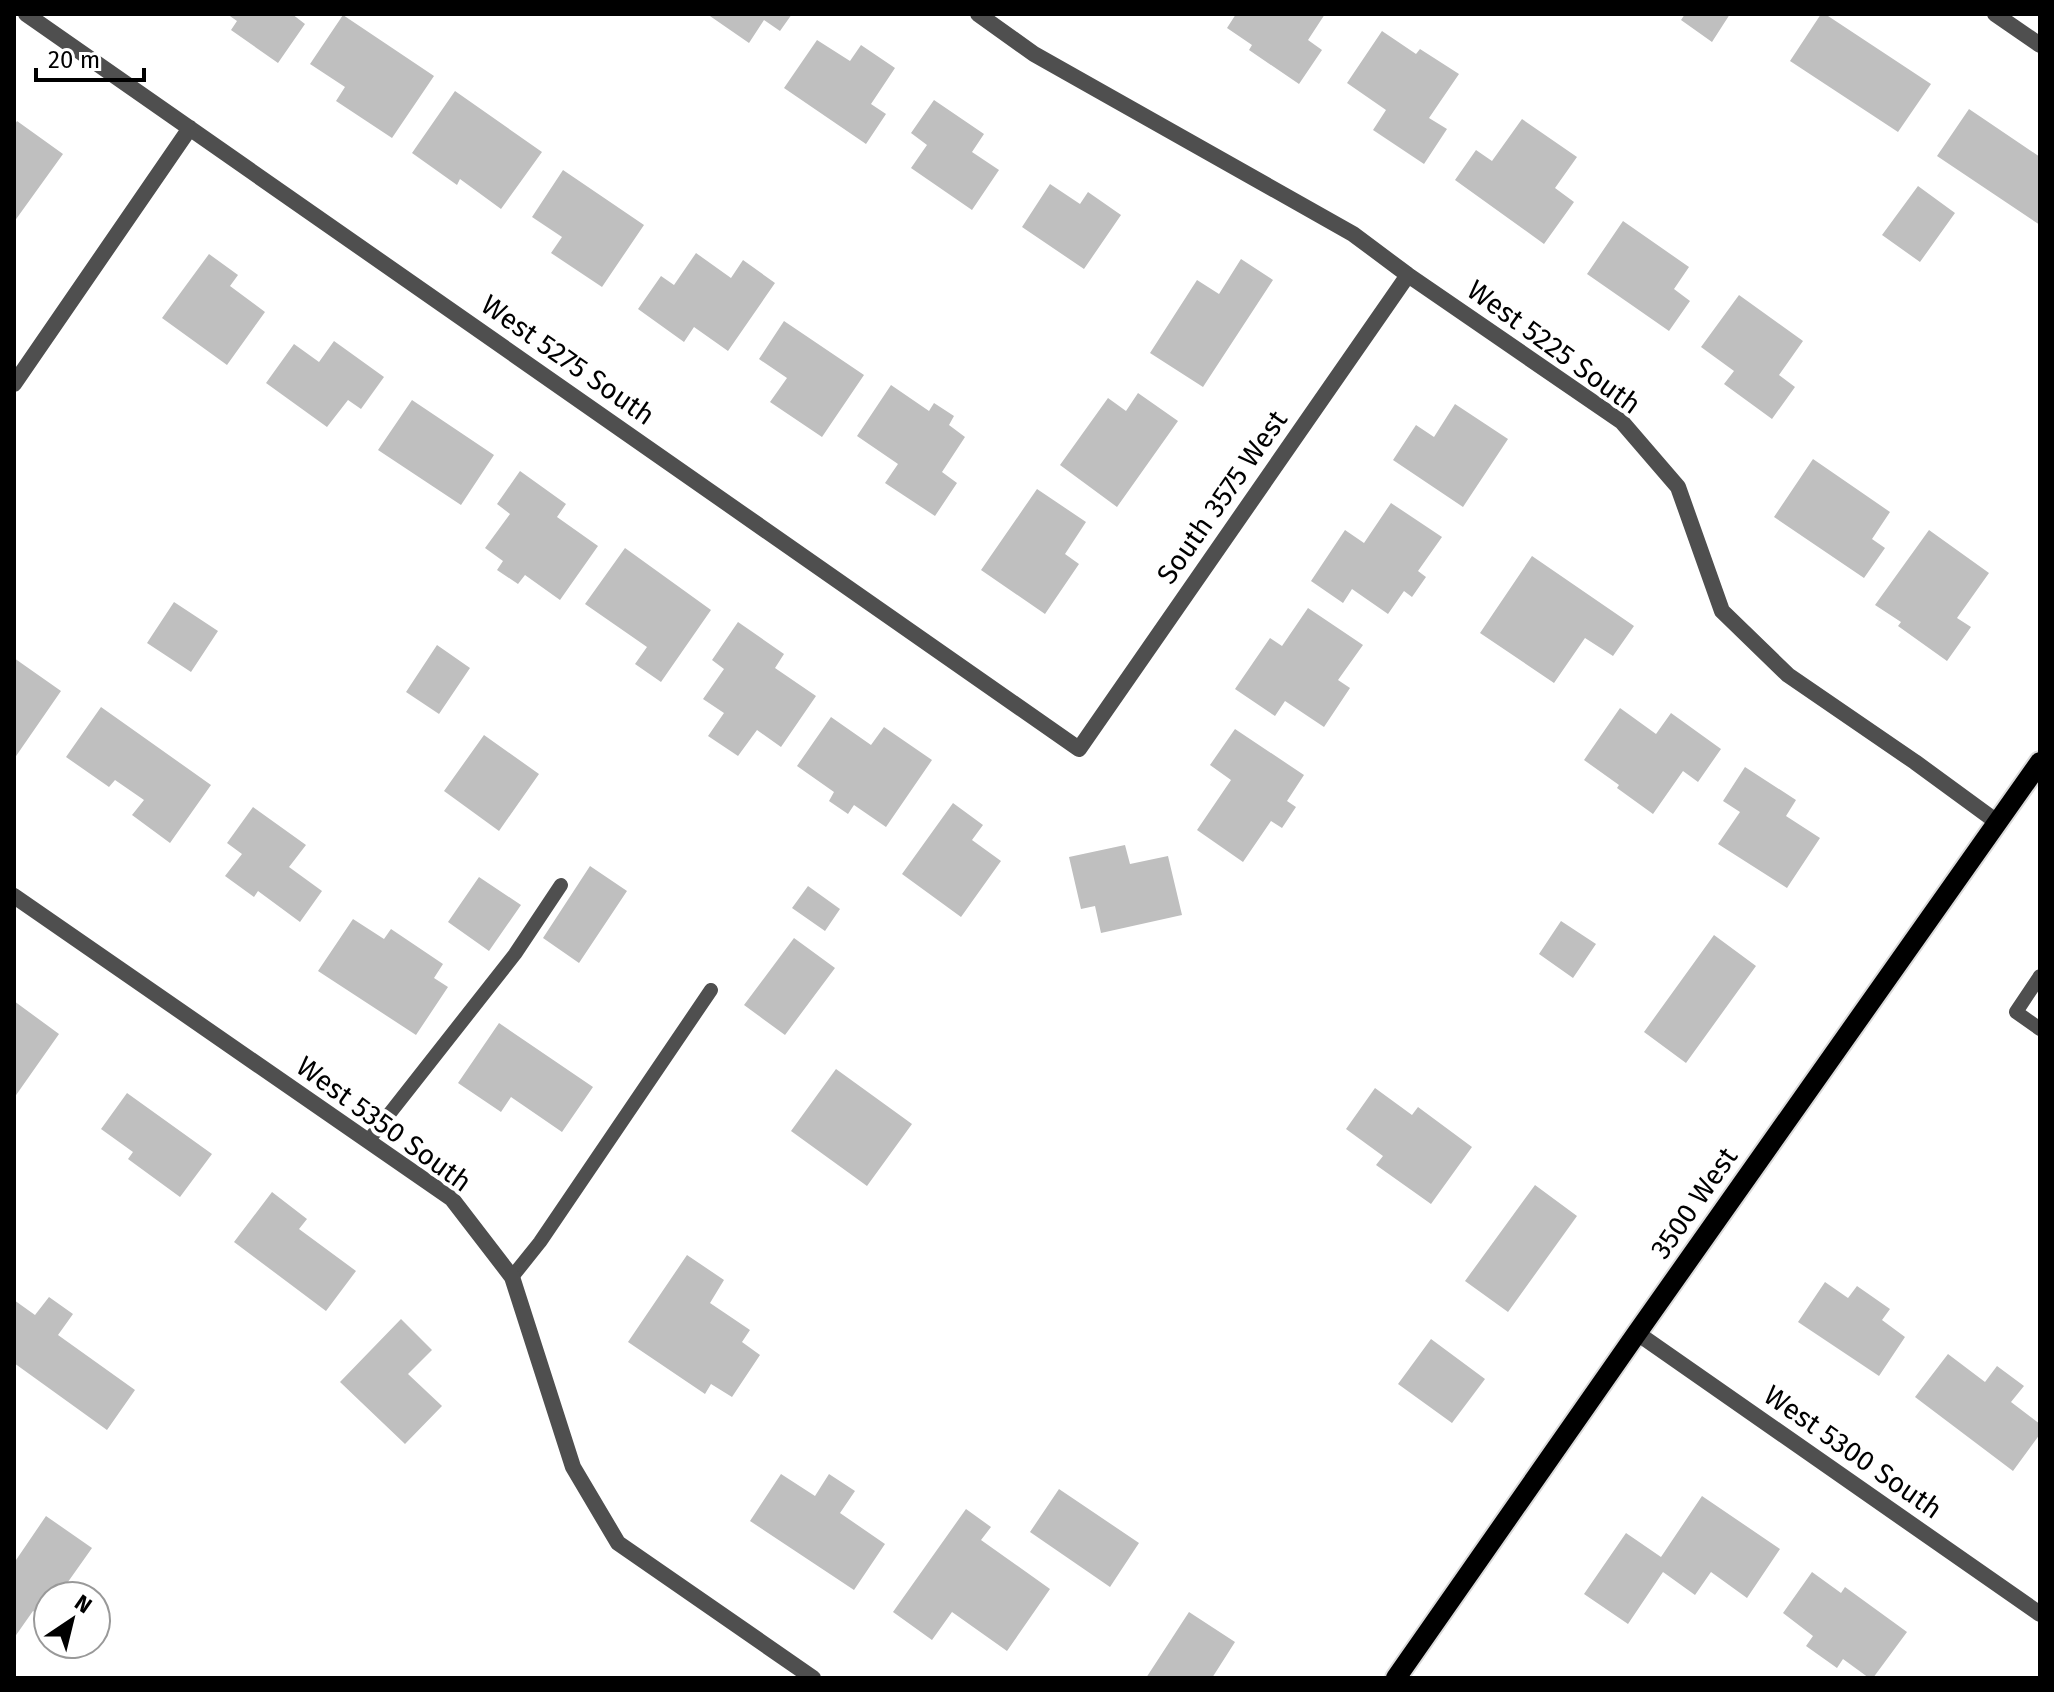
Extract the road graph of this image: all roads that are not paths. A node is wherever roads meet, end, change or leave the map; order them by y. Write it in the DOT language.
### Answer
graph roads {
  1 [pos="26,14"];
  2 [pos="978,14"];
  3 [pos="1995,14"];
  4 [pos="2040,45"];
  5 [pos="190,128"];
  6 [pos="1408,275"];
  7 [pos="14,384"];
  8 [pos="1079,749"];
  9 [pos="2040,762"];
  10 [pos="1997,822"];
  11 [pos="561,885"];
  12 [pos="14,896"];
  13 [pos="2040,976"];
  14 [pos="711,990"];
  15 [pos="2040,1029"];
  16 [pos="368,1141"];
  17 [pos="512,1277"];
  18 [pos="1637,1333"];
  19 [pos="2040,1614"];
  20 [pos="813,1678"];
  21 [pos="1396,1678"];
  1 -- 5 [label="street, West 5275 South"];
  2 -- 6 [label="street, West 5225 South"];
  3 -- 4 [label="street"];
  5 -- 7 [label="street"];
  5 -- 8 [label="street, West 5275 South"];
  6 -- 8 [label="street, South 3575 West"];
  6 -- 10 [label="street, West 5225 South"];
  9 -- 10 [label="main road, 3500 West"];
  10 -- 18 [label="main road, 3500 West"];
  11 -- 16 [label="lane"];
  12 -- 16 [label="street, West 5350 South"];
  13 -- 15 [label="lane"];
  14 -- 17 [label="lane"];
  16 -- 17 [label="street, West 5350 South"];
  17 -- 20 [label="street, West 5350 South"];
  18 -- 19 [label="street, West 5300 South"];
  18 -- 21 [label="main road, 3500 West"];
}
